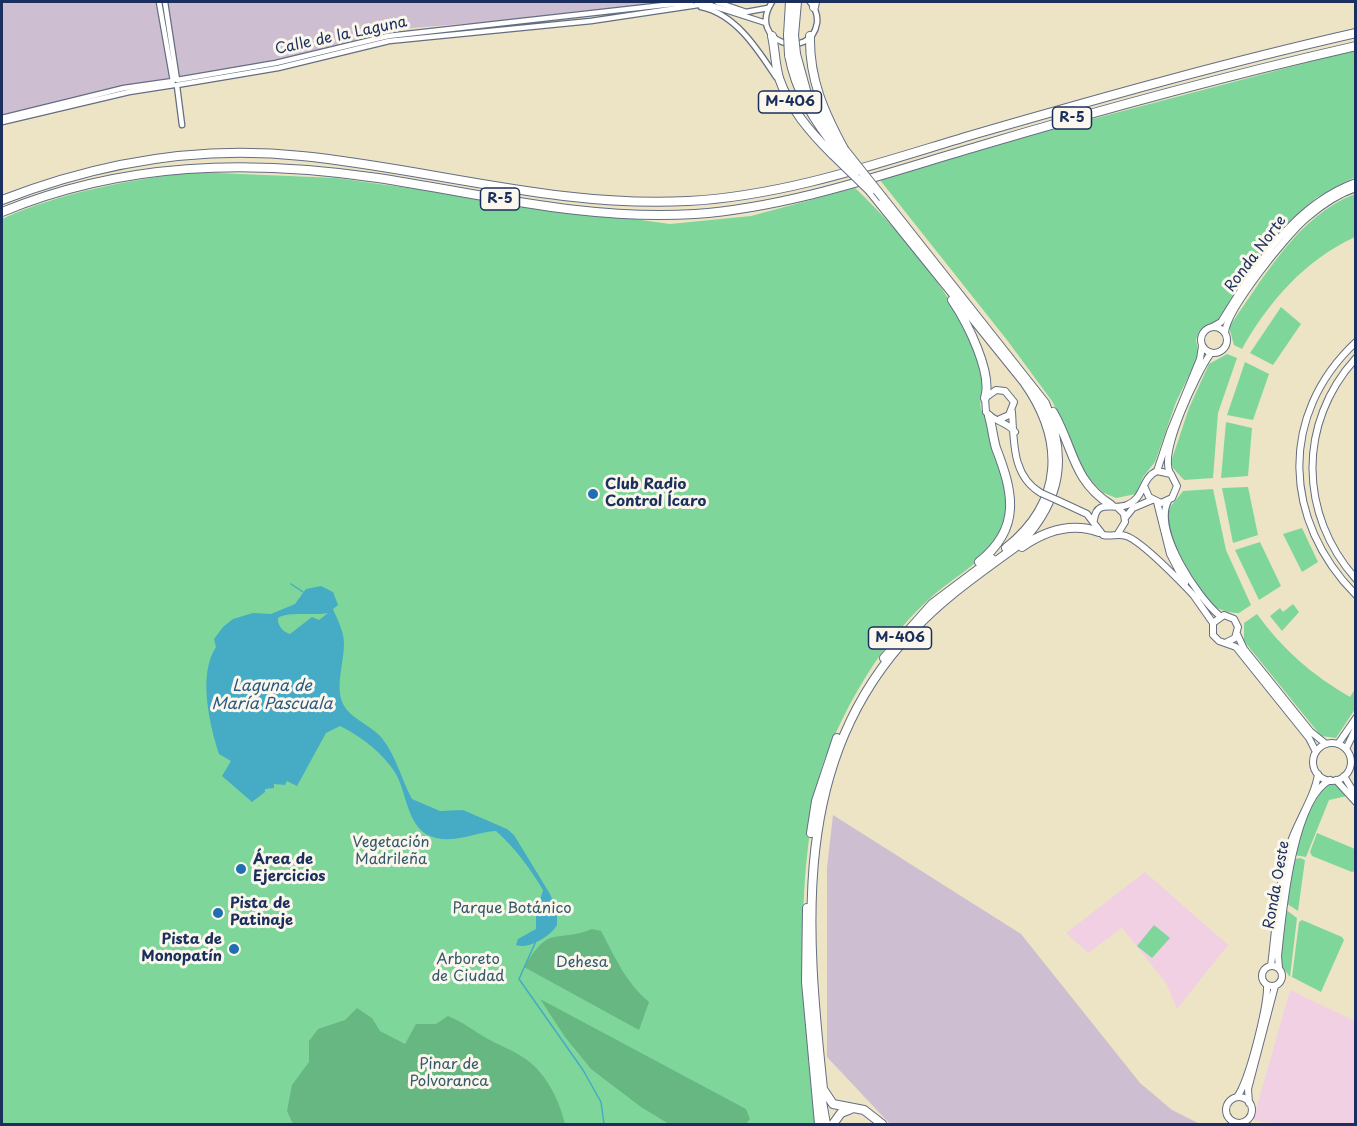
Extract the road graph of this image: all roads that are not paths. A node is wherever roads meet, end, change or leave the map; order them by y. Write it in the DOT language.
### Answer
graph roads {
  1 [pos="159,2"];
  2 [pos="165,2"];
  3 [pos="678,2"];
  4 [pos="691,2"];
  5 [pos="710,2"];
  6 [pos="717,2"];
  7 [pos="723,2"];
  8 [pos="772,2"];
  9 [pos="794,2"];
  10 [pos="813,3"];
  11 [pos="670,4"];
  12 [pos="684,7"];
  13 [pos="768,8"];
  14 [pos="740,11"];
  15 [pos="734,14"];
  16 [pos="766,23"];
  17 [pos="1356,33"];
  18 [pos="772,36"];
  19 [pos="810,36"];
  20 [pos="1356,46"];
  21 [pos="173,71"];
  22 [pos="189,78"];
  23 [pos="163,82"];
  24 [pos="175,83"];
  25 [pos="786,95"];
  26 [pos="2,118"];
  27 [pos="2,122"];
  28 [pos="182,125"];
  29 [pos="839,152"];
  30 [pos="329,172"];
  31 [pos="416,173"];
  32 [pos="443,174"];
  33 [pos="357,180"];
  34 [pos="1356,182"];
  35 [pos="1356,188"];
  36 [pos="698,196"];
  37 [pos="729,197"];
  38 [pos="2,200"];
  39 [pos="881,200"];
  40 [pos="2,212"];
  41 [pos="909,241"];
  42 [pos="936,263"];
  43 [pos="1212,327"];
  44 [pos="1225,333"];
  45 [pos="1356,342"];
  46 [pos="1202,346"];
  47 [pos="1211,353"];
  48 [pos="1356,358"];
  49 [pos="985,398"];
  50 [pos="1012,411"];
  51 [pos="989,416"];
  52 [pos="1000,419"];
  53 [pos="1015,432"];
  54 [pos="1156,471"];
  55 [pos="1171,474"];
  56 [pos="1145,488"];
  57 [pos="1154,501"];
  58 [pos="1168,501"];
  59 [pos="1113,505"];
  60 [pos="1100,508"];
  61 [pos="1078,509"];
  62 [pos="1125,518"];
  63 [pos="1094,520"];
  64 [pos="1099,532"];
  65 [pos="1116,535"];
  66 [pos="980,574"];
  67 [pos="1356,579"];
  68 [pos="1356,595"];
  69 [pos="1197,599"];
  70 [pos="1220,616"];
  71 [pos="1213,623"];
  72 [pos="1237,634"];
  73 [pos="1227,642"];
  74 [pos="892,647"];
  75 [pos="1356,718"];
  76 [pos="1356,728"];
  77 [pos="1326,744"];
  78 [pos="1338,744"];
  79 [pos="1346,749"];
  80 [pos="1316,752"];
  81 [pos="1353,759"];
  82 [pos="1352,770"];
  83 [pos="1318,774"];
  84 [pos="1344,776"];
  85 [pos="1333,780"];
  86 [pos="1356,796"];
  87 [pos="1356,802"];
  88 [pos="1271,966"];
  89 [pos="1279,968"];
  90 [pos="1267,985"];
  91 [pos="1275,986"];
  92 [pos="814,1023"];
  93 [pos="1237,1097"];
  94 [pos="1249,1103"];
  95 [pos="860,1109"];
  96 [pos="1231,1122"];
  97 [pos="1244,1123"];
  98 [pos="878,1124"];
  99 [pos="819,1125"];
  100 [pos="826,1125"];
  101 [pos="833,1125"];
  1 -- 21 [label="street"];
  2 -- 21 [label="street"];
  3 -- 11 [label="street"];
  4 -- 11 [label="street, Calle de la Laguna"];
  5 -- 15 [label="street"];
  6 -- 14 [label="street"];
  7 -- 14 [label="street"];
  8 -- 13 [label="street"];
  9 -- 29 [label="highway, M-406, bridge"];
  10 -- 19 [label="street"];
  11 -- 22 [label="street, Calle de la Laguna"];
  12 -- 15 [label="street"];
  12 -- 24 [label="street, Calle de la Laguna"];
  12 -- 25 [label="street"];
  13 -- 14 [label="street"];
  13 -- 16 [label="street"];
  15 -- 16 [label="street"];
  16 -- 18 [label="street"];
  17 -- 37 [label="highway, R-5"];
  18 -- 19 [label="street"];
  18 -- 25 [label="highway, M-406"];
  19 -- 29 [label="highway, M-406"];
  20 -- 30 [label="highway, R-5"];
  21 -- 22 [label="street"];
  21 -- 23 [label="street"];
  21 -- 24 [label="street"];
  22 -- 24 [label="street, Calle de la Laguna"];
  23 -- 24 [label="street, Calle de la Laguna"];
  23 -- 26 [label="street, Calle de la Laguna"];
  24 -- 27 [label="street, Calle de la Laguna"];
  24 -- 28 [label="street"];
  25 -- 29 [label="highway, M-406"];
  29 -- 39 [label="highway, M-406, bridge"];
  29 -- 39 [label="highway, M-406, bridge"];
  30 -- 33 [label="highway"];
  30 -- 40 [label="highway, R-5"];
  31 -- 32 [label="highway"];
  31 -- 37 [label="highway, R-5"];
  31 -- 38 [label="highway, R-5"];
  34 -- 43 [label="main road, Ronda Norte"];
  35 -- 44 [label="main road, Ronda Norte"];
  36 -- 37 [label="highway"];
  39 -- 41 [label="highway, M-406"];
  39 -- 42 [label="highway, M-406"];
  41 -- 49 [label="highway"];
  41 -- 74 [label="highway, M-406"];
  42 -- 59 [label="highway"];
  42 -- 66 [label="highway, M-406"];
  43 -- 44 [label="main road"];
  43 -- 46 [label="main road"];
  44 -- 47 [label="main road"];
  45 -- 68 [label="main road"];
  46 -- 47 [label="main road"];
  46 -- 54 [label="main road"];
  47 -- 55 [label="main road"];
  48 -- 67 [label="main road"];
  49 -- 50 [label="main road"];
  49 -- 51 [label="main road"];
  50 -- 52 [label="main road"];
  50 -- 53 [label="main road"];
  51 -- 52 [label="main road"];
  51 -- 74 [label="highway, M-406"];
  52 -- 53 [label="main road"];
  53 -- 61 [label="main road, bridge"];
  54 -- 55 [label="main road"];
  54 -- 56 [label="main road"];
  55 -- 58 [label="main road"];
  56 -- 57 [label="main road"];
  56 -- 59 [label="main road"];
  57 -- 58 [label="main road"];
  57 -- 62 [label="main road"];
  57 -- 69 [label="main road"];
  58 -- 70 [label="main road"];
  59 -- 60 [label="main road"];
  59 -- 62 [label="main road"];
  60 -- 61 [label="main road"];
  60 -- 63 [label="main road"];
  61 -- 63 [label="main road"];
  62 -- 65 [label="main road"];
  63 -- 64 [label="main road"];
  64 -- 65 [label="main road"];
  64 -- 66 [label="highway, M-406"];
  65 -- 69 [label="main road"];
  66 -- 92 [label="highway, M-406"];
  69 -- 71 [label="main road"];
  70 -- 71 [label="main road"];
  70 -- 72 [label="main road"];
  71 -- 73 [label="main road"];
  72 -- 73 [label="main road"];
  72 -- 77 [label="main road"];
  73 -- 80 [label="main road"];
  74 -- 99 [label="highway, M-406"];
  75 -- 78 [label="main road"];
  76 -- 79 [label="main road"];
  77 -- 78 [label="main road"];
  77 -- 80 [label="main road"];
  78 -- 79 [label="main road"];
  79 -- 81 [label="main road"];
  80 -- 83 [label="main road"];
  81 -- 82 [label="main road"];
  82 -- 84 [label="main road"];
  83 -- 85 [label="main road"];
  83 -- 88 [label="main road, Ronda Oeste"];
  84 -- 85 [label="main road"];
  84 -- 86 [label="main road"];
  85 -- 87 [label="main road"];
  85 -- 89 [label="main road, Ronda Oeste"];
  88 -- 89 [label="main road"];
  88 -- 90 [label="main road"];
  89 -- 91 [label="main road"];
  90 -- 91 [label="main road"];
  90 -- 93 [label="main road"];
  91 -- 94 [label="main road"];
  92 -- 95 [label="highway, M-406"];
  92 -- 100 [label="highway, M-406"];
  93 -- 94 [label="main road"];
  93 -- 96 [label="main road"];
  94 -- 97 [label="main road"];
  95 -- 98 [label="highway, M-406"];
  95 -- 101 [label="highway"];
  96 -- 97 [label="main road"];
}
